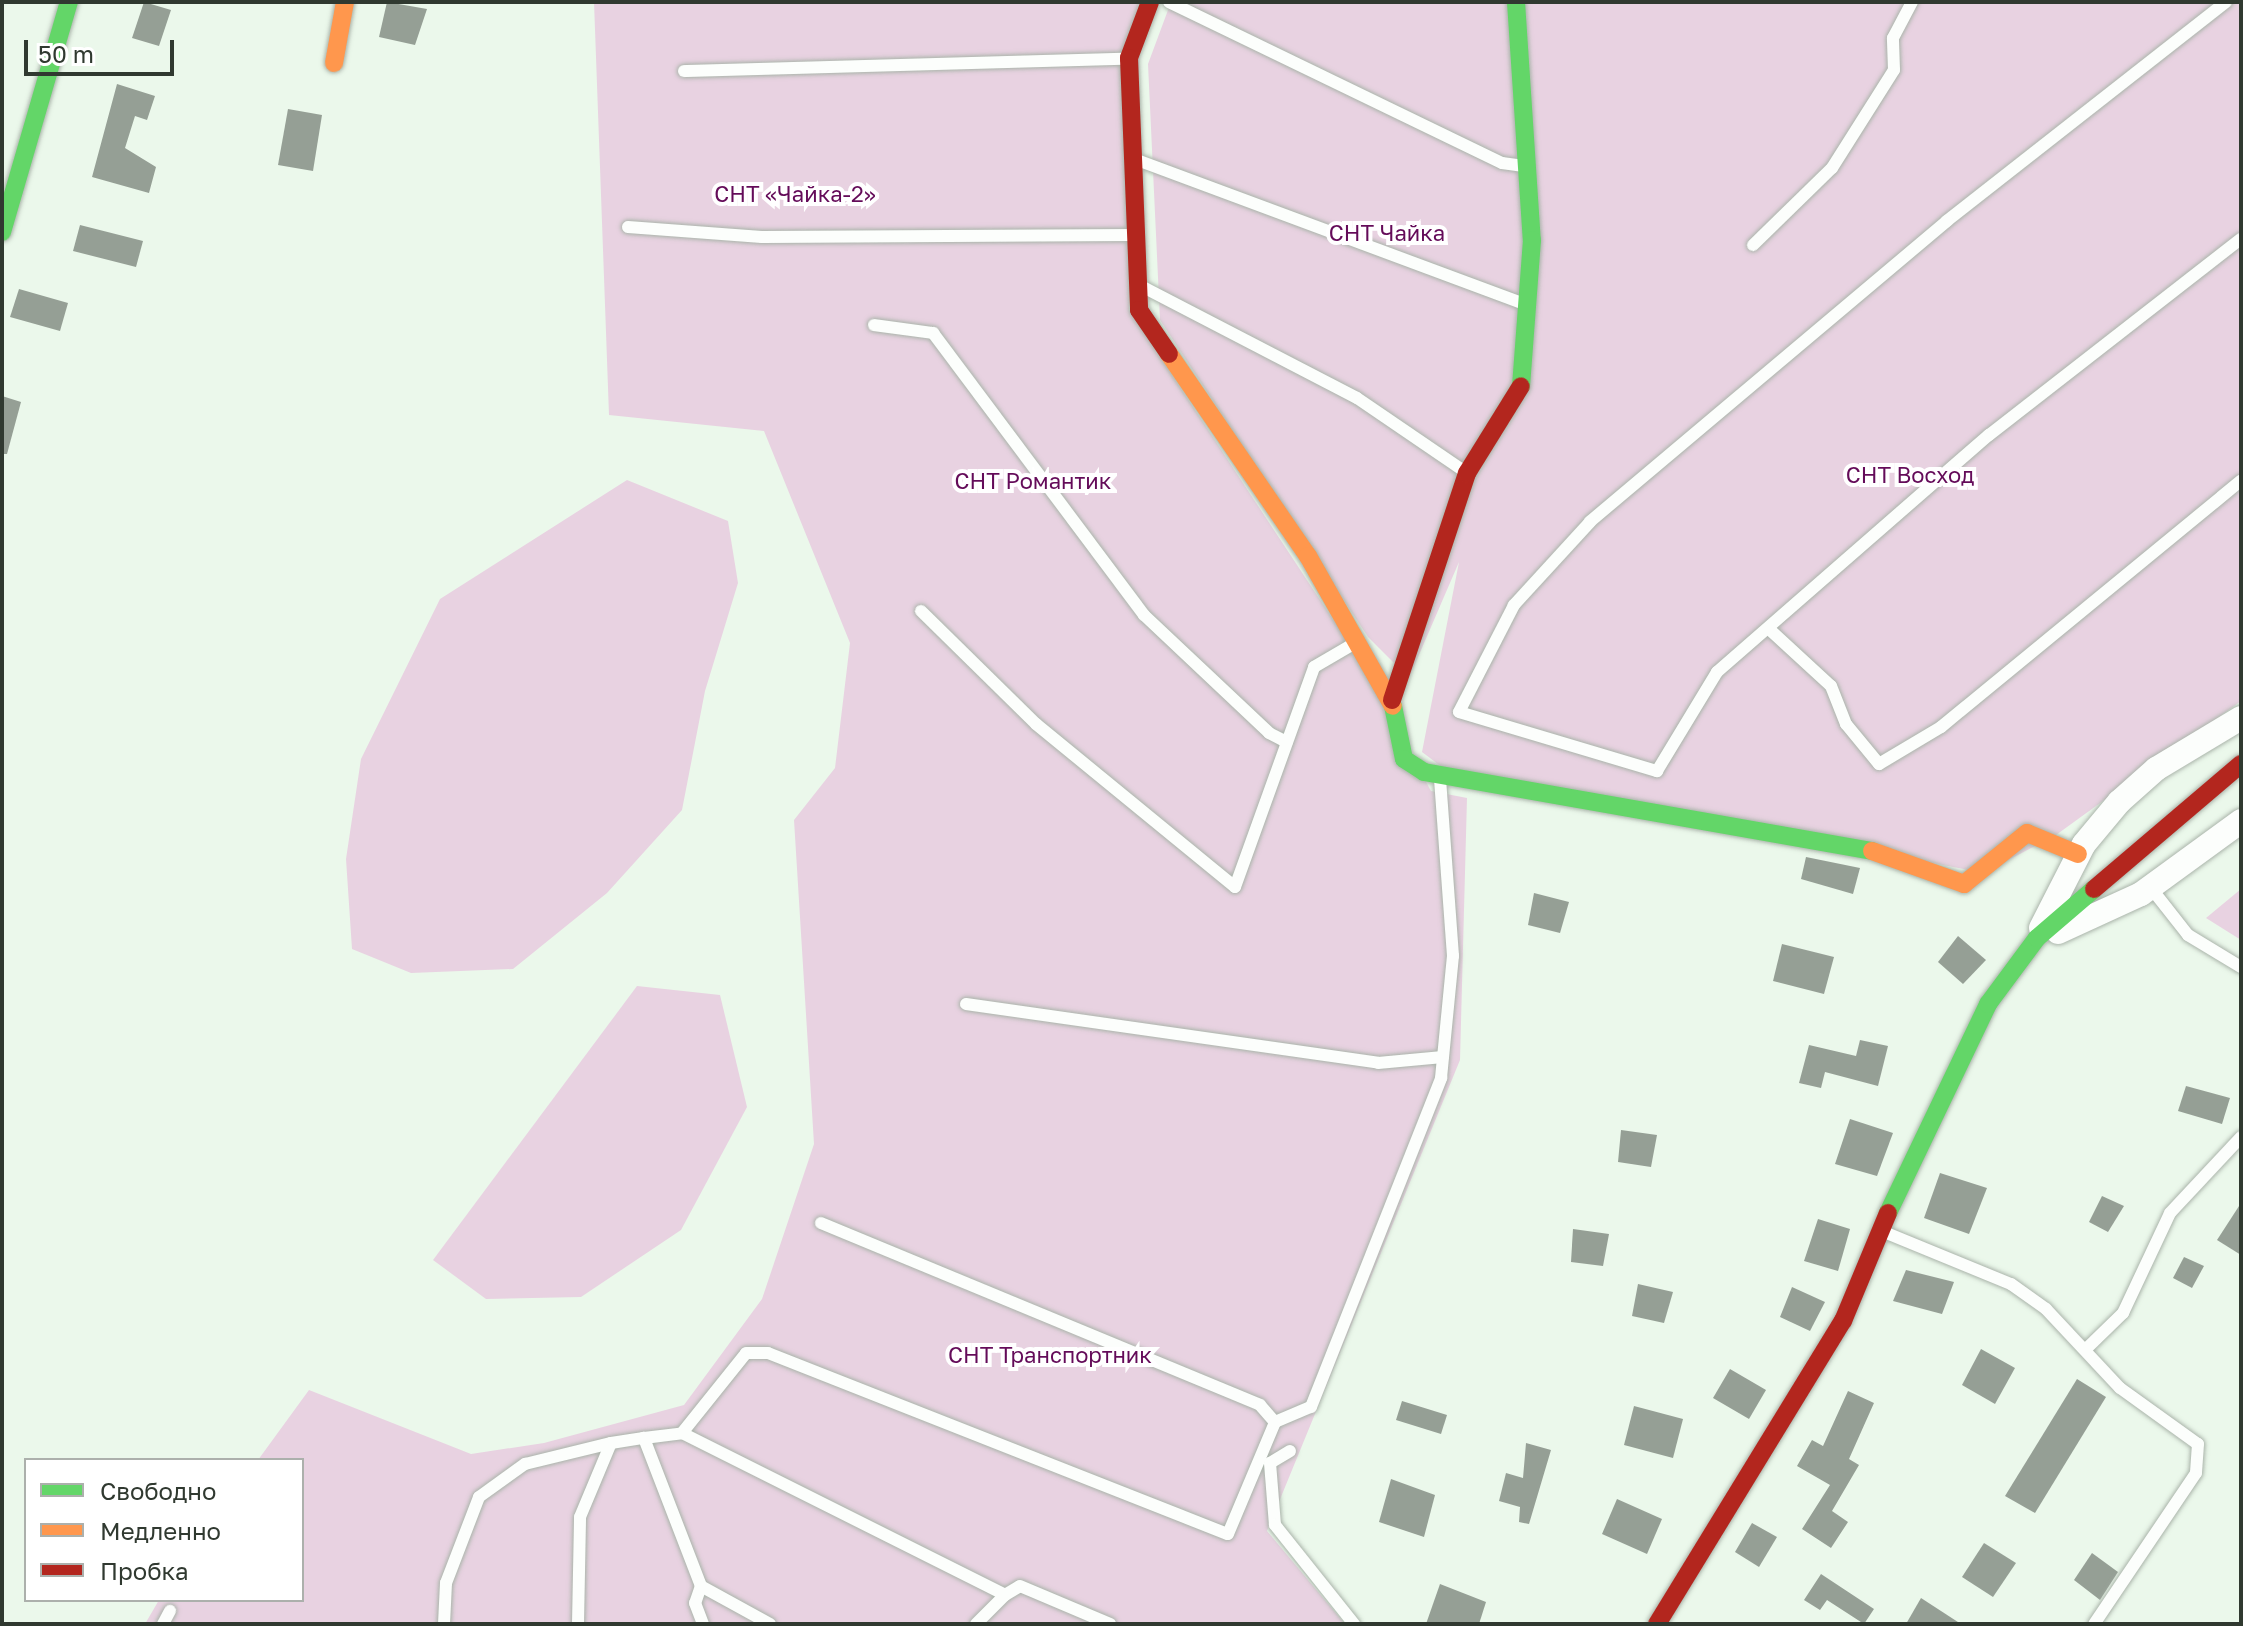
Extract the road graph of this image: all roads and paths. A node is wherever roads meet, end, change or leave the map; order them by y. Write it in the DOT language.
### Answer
graph roads {
  1 [pos="69,2"];
  2 [pos="345,2"];
  3 [pos="1150,2"];
  4 [pos="1169,2"];
  5 [pos="1516,2"];
  6 [pos="1912,2"];
  7 [pos="2226,2"];
  8 [pos="1129,58"];
  9 [pos="334,63"];
  10 [pos="684,71"];
  11 [pos="1131,158"];
  12 [pos="1524,166"];
  13 [pos="628,227"];
  14 [pos="2,232"];
  15 [pos="1133,235"];
  16 [pos="2241,239"];
  17 [pos="1753,245"];
  18 [pos="1137,284"];
  19 [pos="1531,304"];
  20 [pos="874,325"];
  21 [pos="1467,473"];
  22 [pos="2241,481"];
  23 [pos="921,611"];
  24 [pos="1769,629"];
  25 [pos="1358,641"];
  26 [pos="1392,700"];
  27 [pos="2241,718"];
  28 [pos="1287,742"];
  29 [pos="2241,764"];
  30 [pos="1440,774"];
  31 [pos="2241,821"];
  32 [pos="2078,854"];
  33 [pos="2151,888"];
  34 [pos="2037,938"];
  35 [pos="2241,967"];
  36 [pos="966,1004"];
  37 [pos="1443,1057"];
  38 [pos="2241,1137"];
  39 [pos="821,1223"];
  40 [pos="1882,1232"];
  41 [pos="2086,1349"];
  42 [pos="1275,1422"];
  43 [pos="682,1433"];
  44 [pos="644,1438"];
  45 [pos="611,1443"];
  46 [pos="1290,1451"];
  47 [pos="701,1586"];
  48 [pos="1005,1595"];
  49 [pos="170,1611"];
  50 [pos="163,1624"];
  51 [pos="444,1624"];
  52 [pos="578,1624"];
  53 [pos="703,1624"];
  54 [pos="770,1624"];
  55 [pos="976,1624"];
  56 [pos="1110,1624"];
  57 [pos="1354,1624"];
  58 [pos="1657,1624"];
  59 [pos="2094,1624"];
  1 -- 14 [label="street"];
  2 -- 9 [label="street"];
  3 -- 8 [label="street"];
  4 -- 12 [label="lane"];
  5 -- 12 [label="street"];
  6 -- 17 [label="lane"];
  7 -- 24 [label="lane"];
  8 -- 10 [label="lane"];
  8 -- 11 [label="street"];
  11 -- 15 [label="street"];
  11 -- 19 [label="lane"];
  12 -- 19 [label="street"];
  13 -- 15 [label="lane"];
  15 -- 18 [label="street"];
  16 -- 24 [label="lane"];
  18 -- 21 [label="lane"];
  18 -- 25 [label="street"];
  19 -- 21 [label="street"];
  20 -- 28 [label="lane"];
  21 -- 26 [label="street"];
  22 -- 24 [label="lane"];
  23 -- 28 [label="lane"];
  25 -- 26 [label="street"];
  25 -- 28 [label="lane"];
  26 -- 30 [label="street"];
  27 -- 32 [label="street"];
  29 -- 34 [label="street"];
  30 -- 32 [label="street"];
  30 -- 37 [label="lane"];
  31 -- 33 [label="street"];
  32 -- 34 [label="street"];
  33 -- 34 [label="street"];
  33 -- 35 [label="lane"];
  34 -- 40 [label="street"];
  36 -- 37 [label="lane"];
  37 -- 42 [label="lane"];
  38 -- 41 [label="lane"];
  39 -- 42 [label="lane"];
  40 -- 41 [label="lane"];
  40 -- 58 [label="street"];
  41 -- 59 [label="lane"];
  42 -- 43 [label="lane"];
  43 -- 44 [label="lane"];
  43 -- 48 [label="lane"];
  44 -- 45 [label="lane"];
  44 -- 47 [label="lane"];
  45 -- 51 [label="lane"];
  45 -- 52 [label="lane"];
  46 -- 57 [label="lane"];
  47 -- 53 [label="lane"];
  47 -- 54 [label="lane"];
  48 -- 55 [label="lane"];
  48 -- 56 [label="lane"];
  49 -- 50 [label="lane"];
}
